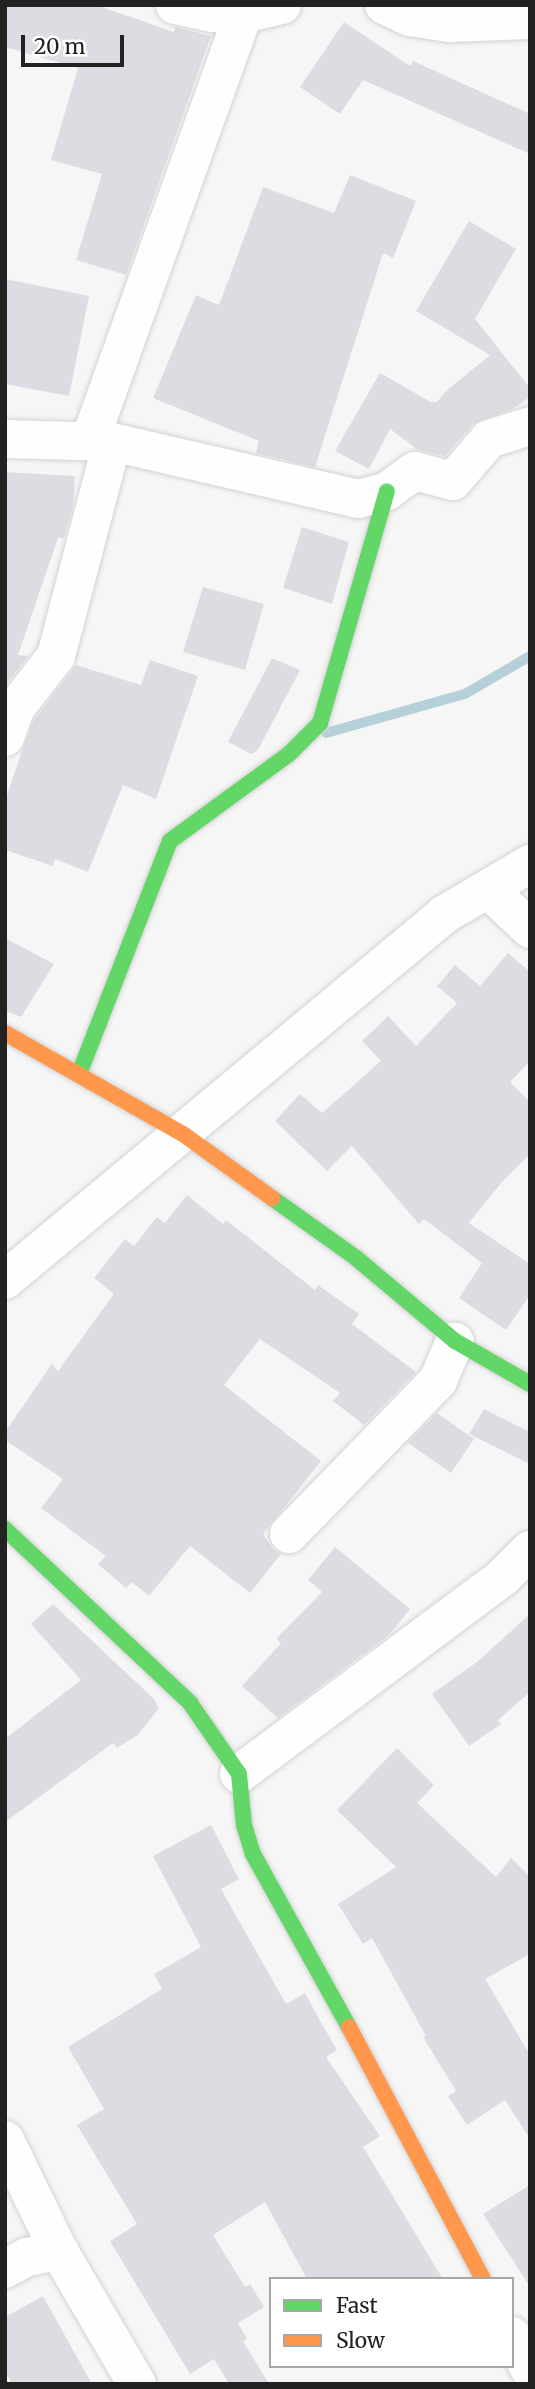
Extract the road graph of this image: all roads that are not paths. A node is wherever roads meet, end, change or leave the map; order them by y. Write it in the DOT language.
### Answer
graph roads {
  1 [pos="176,5"];
  2 [pos="282,5"];
  3 [pos="384,5"];
  4 [pos="243,15"];
  5 [pos="530,20"];
  6 [pos="530,426"];
  7 [pos="5,439"];
  8 [pos="101,441"];
  9 [pos="387,491"];
  10 [pos="5,737"];
  11 [pos="530,864"];
  12 [pos="488,889"];
  13 [pos="530,929"];
  14 [pos="5,1033"];
  15 [pos="79,1074"];
  16 [pos="183,1134"];
  17 [pos="5,1280"];
  18 [pos="455,1341"];
  19 [pos="530,1384"];
  20 [pos="5,1529"];
  21 [pos="289,1534"];
  22 [pos="530,1550"];
  23 [pos="239,1774"];
  24 [pos="5,2140"];
  25 [pos="59,2251"];
  26 [pos="5,2269"];
  27 [pos="481,2277"];
  28 [pos="514,2340"];
  29 [pos="530,2370"];
  30 [pos="137,2384"];
  1 -- 4 [label="street"];
  2 -- 4 [label="street"];
  3 -- 5 [label="street"];
  4 -- 8 [label="street"];
  6 -- 9 [label="street"];
  7 -- 8 [label="street"];
  8 -- 9 [label="street"];
  8 -- 10 [label="street"];
  9 -- 15 [label="street"];
  11 -- 12 [label="street"];
  12 -- 13 [label="street"];
  12 -- 16 [label="street"];
  14 -- 15 [label="street"];
  15 -- 16 [label="street"];
  16 -- 17 [label="street"];
  16 -- 18 [label="street"];
  18 -- 19 [label="street"];
  18 -- 21 [label="street"];
  20 -- 23 [label="street"];
  22 -- 23 [label="street"];
  23 -- 27 [label="street"];
  24 -- 25 [label="street"];
  25 -- 26 [label="street"];
  25 -- 30 [label="street"];
  28 -- 29 [label="street"];
}
